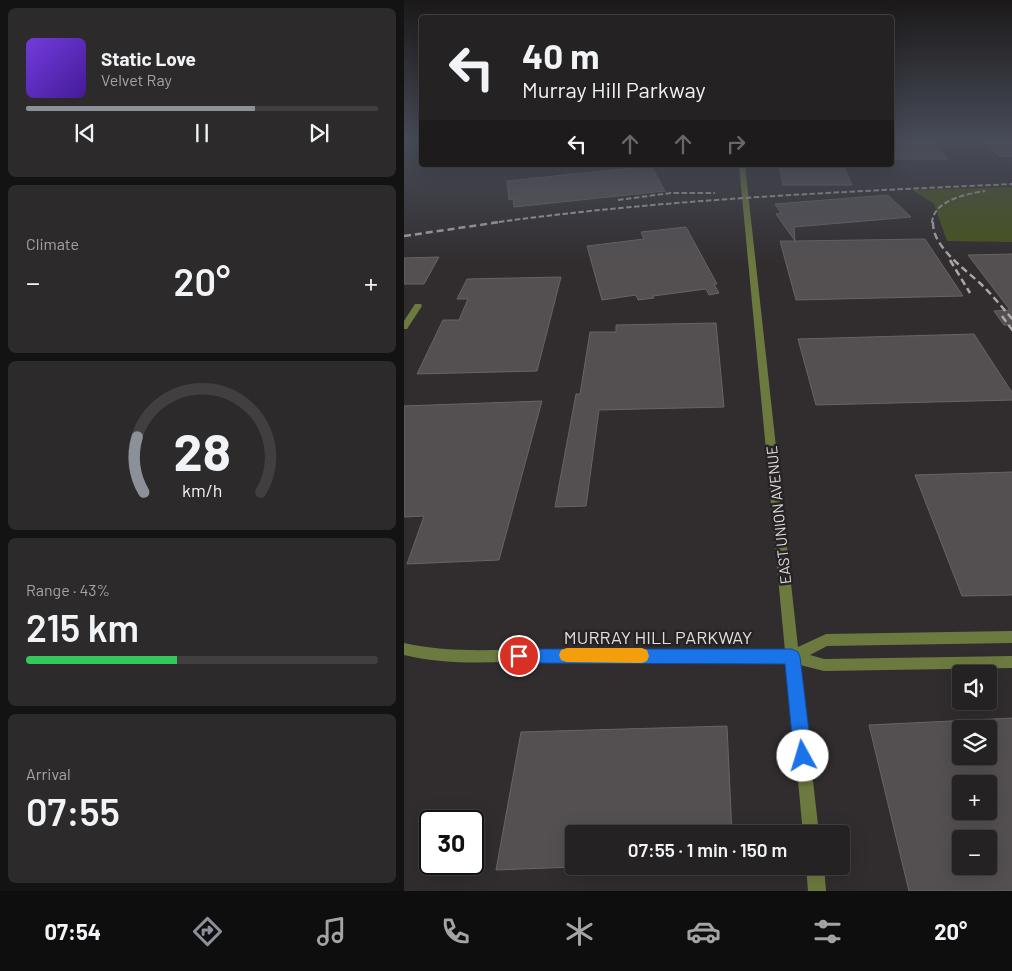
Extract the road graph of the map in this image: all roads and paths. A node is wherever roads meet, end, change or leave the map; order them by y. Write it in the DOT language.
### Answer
graph roads {
  1 [pos="743,181"];
  2 [pos="418,306"];
  3 [pos="404,327"];
  4 [pos="1012,637"];
  5 [pos="404,649"];
  6 [pos="792,657"];
  7 [pos="1012,662"];
  8 [pos="810,825"];
  9 [pos="815,875"];
  10 [pos="817,891"];
  1 -- 6 [label="street, EAST UNION AVENUE"];
  2 -- 3 [label="street"];
  4 -- 6 [label="street, MURRAY HILL PARKWAY"];
  5 -- 6 [label="street, MURRAY HILL PARKWAY"];
  6 -- 7 [label="street, MURRAY HILL PARKWAY"];
  6 -- 8 [label="street, EAST UNION AVENUE"];
  9 -- 10 [label="street"];
}
